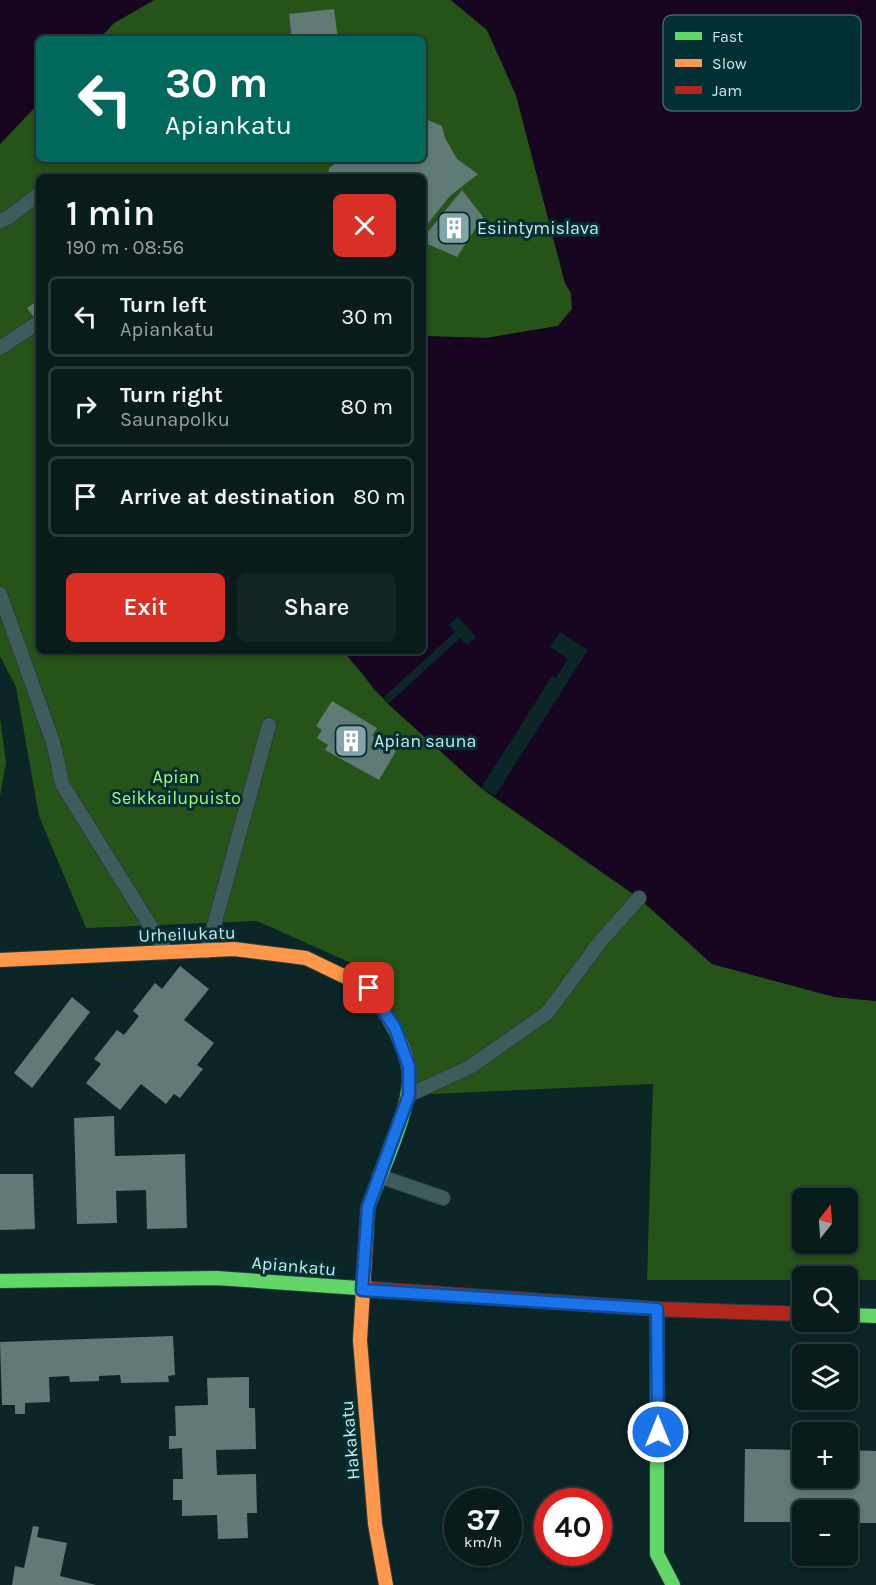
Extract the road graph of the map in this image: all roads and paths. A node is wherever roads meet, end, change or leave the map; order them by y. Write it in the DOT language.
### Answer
graph roads {
  1 [pos="36,196"];
  2 [pos="0,221"];
  3 [pos="36,324"];
  4 [pos="6,344"];
  5 [pos="0,594"];
  6 [pos="269,726"];
  7 [pos="639,898"];
  8 [pos="207,951"];
  9 [pos="167,952"];
  10 [pos="0,960"];
  11 [pos="409,1095"];
  12 [pos="379,1176"];
  13 [pos="443,1198"];
  14 [pos="0,1281"];
  15 [pos="362,1290"];
  16 [pos="657,1309"];
  17 [pos="792,1314"];
  18 [pos="858,1315"];
  19 [pos="876,1316"];
  20 [pos="386,1585"];
  21 [pos="673,1585"];
  1 -- 2 [label="lane"];
  3 -- 4 [label="lane"];
  5 -- 9 [label="lane"];
  6 -- 8 [label="lane"];
  7 -- 11 [label="lane"];
  8 -- 9 [label="street, Urheilukatu"];
  8 -- 11 [label="street, Urheilukatu"];
  9 -- 10 [label="street, Urheilukatu"];
  11 -- 12 [label="street, Hakakatu"];
  12 -- 13 [label="lane"];
  12 -- 15 [label="street, Hakakatu"];
  14 -- 15 [label="street, Apiankatu"];
  15 -- 16 [label="street, Apiankatu"];
  15 -- 20 [label="street, Hakakatu"];
  16 -- 17 [label="street, Apiankatu"];
  16 -- 21 [label="street"];
  18 -- 19 [label="street"];
}
